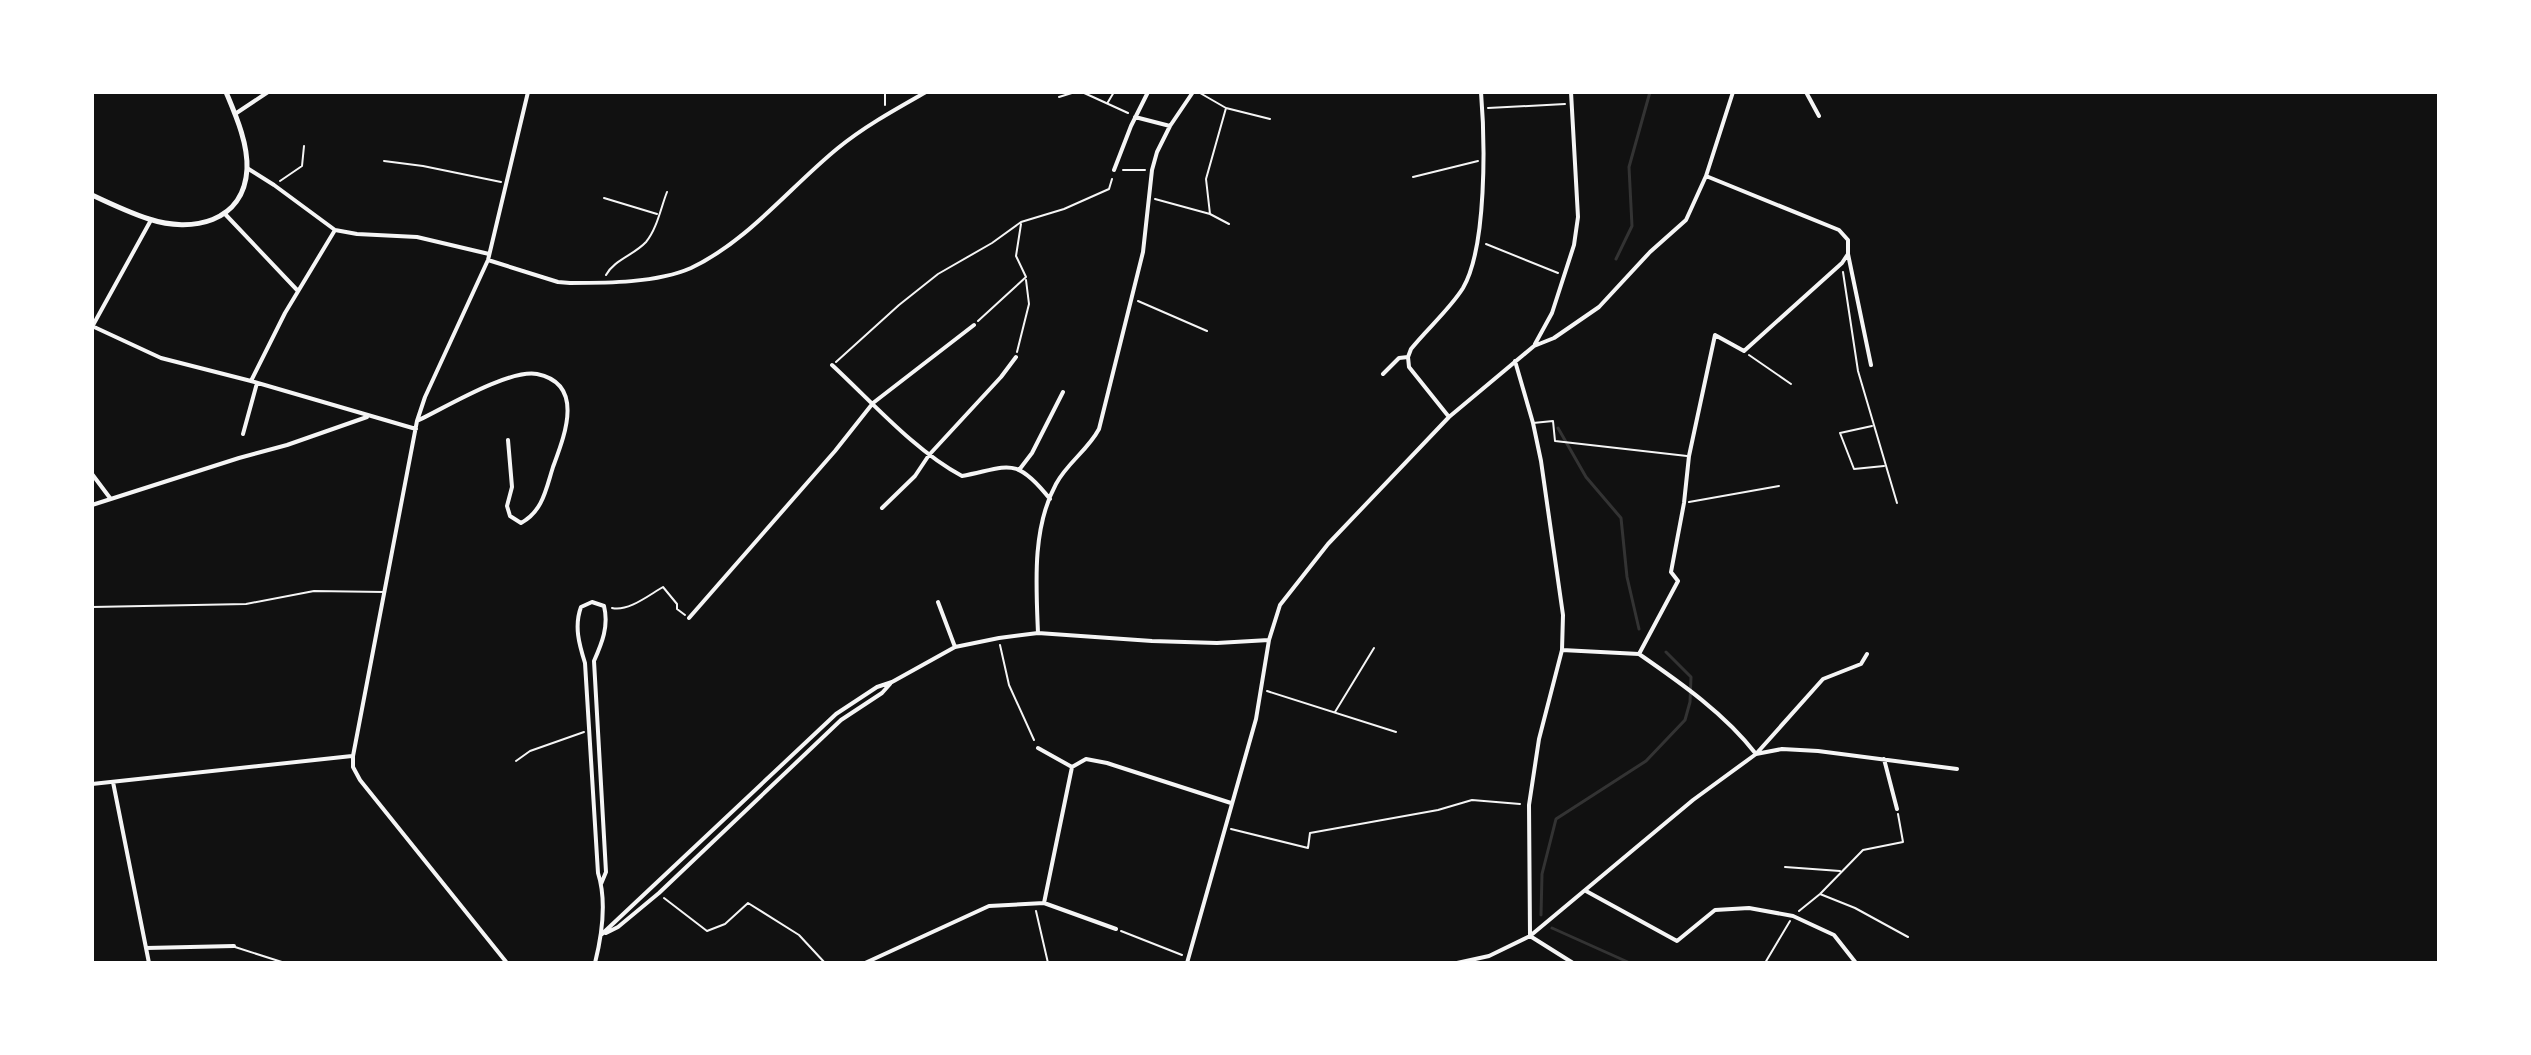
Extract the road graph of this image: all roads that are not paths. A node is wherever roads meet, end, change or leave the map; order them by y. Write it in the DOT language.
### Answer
graph roads {
  1 [pos="226,92"];
  2 [pos="268,92"];
  3 [pos="528,92"];
  4 [pos="926,92"];
  5 [pos="1148,92"];
  6 [pos="1196,92"];
  7 [pos="1481,92"];
  8 [pos="1571,92"];
  9 [pos="1733,92"];
  10 [pos="1806,92"];
  11 [pos="235,114"];
  12 [pos="1819,116"];
  13 [pos="1135,117"];
  14 [pos="1170,126"];
  15 [pos="247,168"];
  16 [pos="1114,170"];
  17 [pos="1706,176"];
  18 [pos="92,195"];
  19 [pos="225,214"];
  20 [pos="151,220"];
  21 [pos="335,230"];
  22 [pos="1848,254"];
  23 [pos="488,257"];
  24 [pos="298,291"];
  25 [pos="974,325"];
  26 [pos="92,326"];
  27 [pos="1534,346"];
  28 [pos="1016,357"];
  29 [pos="1408,357"];
  30 [pos="1515,361"];
  31 [pos="832,365"];
  32 [pos="1871,365"];
  33 [pos="1383,374"];
  34 [pos="254,382"];
  35 [pos="1063,392"];
  36 [pos="873,403"];
  37 [pos="370,416"];
  38 [pos="1449,417"];
  39 [pos="417,421"];
  40 [pos="1533,423"];
  41 [pos="416,429"];
  42 [pos="243,434"];
  43 [pos="508,440"];
  44 [pos="929,455"];
  45 [pos="1689,456"];
  46 [pos="1019,470"];
  47 [pos="92,474"];
  48 [pos="111,498"];
  49 [pos="1050,499"];
  50 [pos="92,505"];
  51 [pos="882,508"];
  52 [pos="386,592"];
  53 [pos="938,602"];
  54 [pos="92,607"];
  55 [pos="689,618"];
  56 [pos="1038,633"];
  57 [pos="1269,640"];
  58 [pos="955,647"];
  59 [pos="1562,650"];
  60 [pos="1639,654"];
  61 [pos="1867,654"];
  62 [pos="594,661"];
  63 [pos="585,663"];
  64 [pos="892,682"];
  65 [pos="836,714"];
  66 [pos="841,720"];
  67 [pos="1038,748"];
  68 [pos="1756,754"];
  69 [pos="353,756"];
  70 [pos="1884,759"];
  71 [pos="1072,767"];
  72 [pos="1957,769"];
  73 [pos="774,771"];
  74 [pos="781,778"];
  75 [pos="113,782"];
  76 [pos="92,784"];
  77 [pos="1231,803"];
  78 [pos="1897,809"];
  79 [pos="711,832"];
  80 [pos="718,839"];
  81 [pos="601,884"];
  82 [pos="1586,891"];
  83 [pos="1044,903"];
  84 [pos="1116,929"];
  85 [pos="602,934"];
  86 [pos="1530,936"];
  87 [pos="234,946"];
  88 [pos="146,948"];
  89 [pos="1188,960"];
  90 [pos="149,963"];
  91 [pos="285,963"];
  92 [pos="507,963"];
  93 [pos="595,963"];
  94 [pos="865,963"];
  95 [pos="1457,963"];
  96 [pos="1573,963"];
  97 [pos="1856,963"];
  1 -- 11 [label="street"];
  2 -- 11 [label="street"];
  3 -- 23 [label="street"];
  4 -- 23 [label="street"];
  5 -- 13 [label="street"];
  6 -- 14 [label="street"];
  7 -- 29 [label="street"];
  8 -- 27 [label="street"];
  9 -- 17 [label="street"];
  10 -- 12 [label="street"];
  11 -- 15 [label="street"];
  13 -- 14 [label="street"];
  13 -- 16 [label="street"];
  14 -- 49 [label="street"];
  15 -- 19 [label="street"];
  15 -- 21 [label="street"];
  17 -- 22 [label="street"];
  17 -- 27 [label="street"];
  18 -- 20 [label="street"];
  19 -- 20 [label="street"];
  19 -- 24 [label="street"];
  20 -- 26 [label="street"];
  21 -- 23 [label="street"];
  21 -- 24 [label="street"];
  22 -- 32 [label="street"];
  22 -- 45 [label="street"];
  23 -- 39 [label="street"];
  24 -- 34 [label="street"];
  25 -- 36 [label="street"];
  26 -- 34 [label="street"];
  27 -- 30 [label="street"];
  28 -- 44 [label="street"];
  29 -- 33 [label="street"];
  29 -- 38 [label="street"];
  30 -- 38 [label="street"];
  30 -- 40 [label="street"];
  31 -- 36 [label="street"];
  34 -- 37 [label="street"];
  34 -- 42 [label="street"];
  35 -- 46 [label="street"];
  36 -- 44 [label="street"];
  36 -- 55 [label="street"];
  37 -- 41 [label="street"];
  37 -- 48 [label="street"];
  38 -- 57 [label="street"];
  39 -- 41 [label="street"];
  39 -- 43 [label="street"];
  40 -- 45 [label="lane"];
  40 -- 59 [label="street"];
  41 -- 52 [label="street"];
  44 -- 46 [label="street"];
  44 -- 51 [label="street"];
  45 -- 60 [label="street"];
  46 -- 49 [label="street"];
  47 -- 48 [label="street"];
  48 -- 50 [label="street"];
  49 -- 56 [label="street"];
  52 -- 54 [label="lane"];
  52 -- 69 [label="street"];
  53 -- 58 [label="street"];
  56 -- 57 [label="street"];
  56 -- 58 [label="street"];
  57 -- 77 [label="street"];
  58 -- 64 [label="street"];
  59 -- 60 [label="street"];
  59 -- 86 [label="street"];
  60 -- 68 [label="street"];
  61 -- 68 [label="street"];
  62 -- 63 [label="street"];
  62 -- 63 [label="street"];
  62 -- 81 [label="street"];
  63 -- 81 [label="street"];
  64 -- 65 [label="street"];
  64 -- 66 [label="street"];
  65 -- 66 [label="street"];
  65 -- 73 [label="street"];
  66 -- 74 [label="street"];
  67 -- 71 [label="street"];
  68 -- 70 [label="street"];
  68 -- 82 [label="street"];
  69 -- 75 [label="street"];
  69 -- 92 [label="street"];
  70 -- 72 [label="street"];
  70 -- 78 [label="street"];
  71 -- 77 [label="street"];
  71 -- 83 [label="street"];
  73 -- 74 [label="street"];
  73 -- 79 [label="street"];
  74 -- 80 [label="street"];
  75 -- 76 [label="street"];
  75 -- 88 [label="street"];
  77 -- 89 [label="street"];
  79 -- 80 [label="street"];
  79 -- 85 [label="street"];
  80 -- 85 [label="street"];
  81 -- 85 [label="street"];
  82 -- 86 [label="street"];
  82 -- 97 [label="street"];
  83 -- 84 [label="street"];
  83 -- 94 [label="street"];
  85 -- 93 [label="street"];
  86 -- 95 [label="street"];
  86 -- 96 [label="street"];
  87 -- 88 [label="street"];
  87 -- 91 [label="lane"];
  88 -- 90 [label="street"];
}
